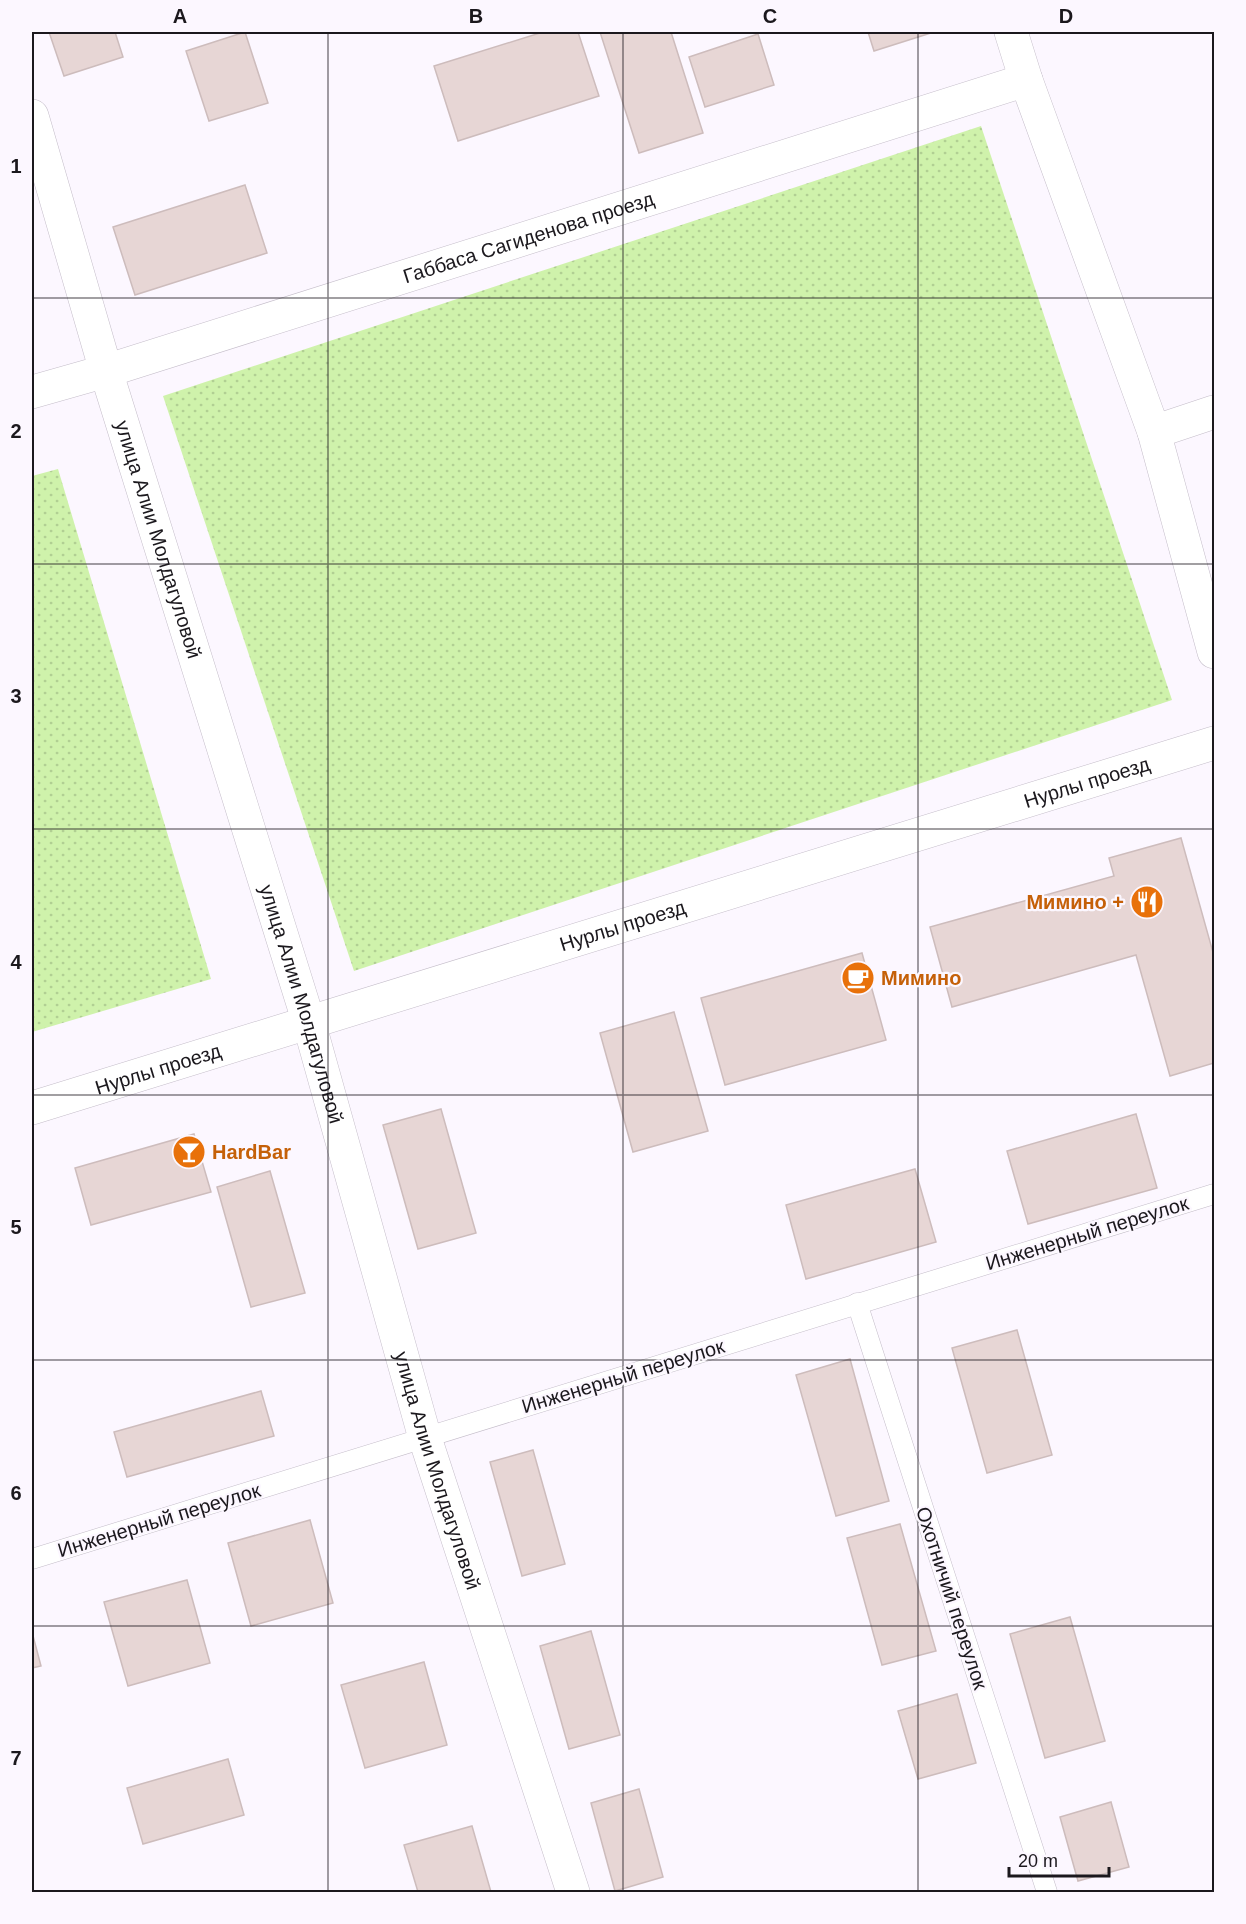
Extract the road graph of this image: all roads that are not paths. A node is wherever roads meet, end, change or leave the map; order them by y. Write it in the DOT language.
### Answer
graph roads {
  1 [pos="1011,32"];
  2 [pos="1026,80"];
  3 [pos="32,116"];
  4 [pos="106,371"];
  5 [pos="32,392"];
  6 [pos="1215,412"];
  7 [pos="1154,432"];
  8 [pos="1215,652"];
  9 [pos="1215,743"];
  10 [pos="309,1023"];
  11 [pos="32,1108"];
  12 [pos="1215,1194"];
  13 [pos="857,1303"];
  14 [pos="425,1438"];
  15 [pos="32,1559"];
  16 [pos="573,1893"];
  17 [pos="1047,1893"];
  1 -- 2 [label="street"];
  2 -- 4 [label="street, Габбаса Сагиденова проезд"];
  2 -- 7 [label="street"];
  3 -- 4 [label="street, улица Алии Молдагуловой"];
  4 -- 5 [label="street, Габбаса Сагиденова проезд"];
  4 -- 10 [label="street, улица Алии Молдагуловой"];
  6 -- 7 [label="street"];
  7 -- 8 [label="street"];
  9 -- 10 [label="street, Нурлы проезд"];
  10 -- 11 [label="street, Нурлы проезд"];
  10 -- 14 [label="street, улица Алии Молдагуловой"];
  12 -- 13 [label="lane, Инженерный переулок"];
  13 -- 14 [label="lane, Инженерный переулок"];
  13 -- 17 [label="lane, Охотничий переулок"];
  14 -- 15 [label="lane, Инженерный переулок"];
  14 -- 16 [label="street, улица Алии Молдагуловой"];
}
